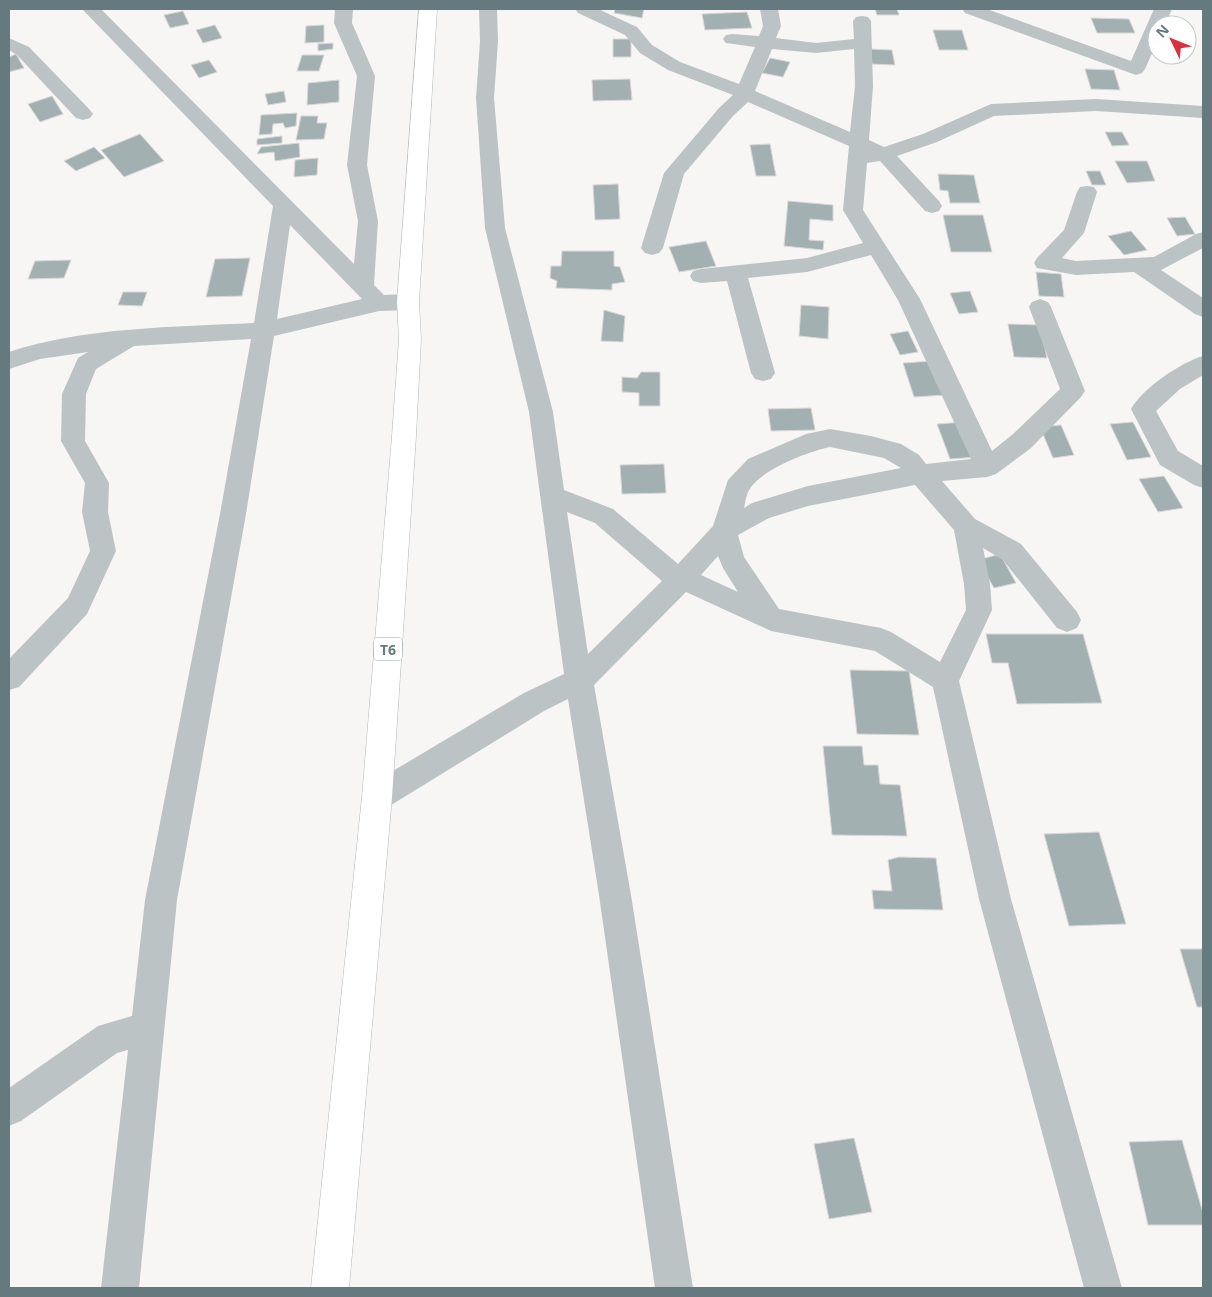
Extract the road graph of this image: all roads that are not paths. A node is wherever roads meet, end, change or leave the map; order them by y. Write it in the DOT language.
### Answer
graph roads {
  1 [pos="91,9"];
  2 [pos="344,9"];
  3 [pos="488,9"];
  4 [pos="584,9"];
  5 [pos="769,9"];
  6 [pos="971,9"];
  7 [pos="1163,9"];
  8 [pos="430,10"];
  9 [pos="862,21"];
  10 [pos="732,39"];
  11 [pos="765,42"];
  12 [pos="9,43"];
  13 [pos="863,43"];
  14 [pos="745,94"];
  15 [pos="1203,112"];
  16 [pos="83,114"];
  17 [pos="858,152"];
  18 [pos="884,154"];
  19 [pos="1087,192"];
  20 [pos="283,205"];
  21 [pos="932,206"];
  22 [pos="1203,239"];
  23 [pos="876,247"];
  24 [pos="652,248"];
  25 [pos="1137,264"];
  26 [pos="735,272"];
  27 [pos="701,276"];
  28 [pos="363,286"];
  29 [pos="379,302"];
  30 [pos="408,302"];
  31 [pos="1040,307"];
  32 [pos="1203,309"];
  33 [pos="264,330"];
  34 [pos="128,338"];
  35 [pos="9,362"];
  36 [pos="1203,364"];
  37 [pos="763,373"];
  38 [pos="987,467"];
  39 [pos="922,474"];
  40 [pos="1203,478"];
  41 [pos="552,496"];
  42 [pos="966,526"];
  43 [pos="724,531"];
  44 [pos="683,577"];
  45 [pos="771,619"];
  46 [pos="1067,620"];
  47 [pos="9,678"];
  48 [pos="580,680"];
  49 [pos="945,680"];
  50 [pos="377,797"];
  51 [pos="148,1029"];
  52 [pos="9,1109"];
  53 [pos="120,1288"];
  54 [pos="330,1288"];
  55 [pos="674,1288"];
  56 [pos="1103,1288"];
  1 -- 20 [label="street"];
  2 -- 28 [label="street"];
  3 -- 41 [label="street"];
  4 -- 14 [label="street"];
  5 -- 11 [label="street"];
  6 -- 7 [label="street"];
  8 -- 30 [label="highway, T6"];
  9 -- 13 [label="street"];
  10 -- 11 [label="street"];
  11 -- 13 [label="street"];
  11 -- 14 [label="street"];
  12 -- 16 [label="street"];
  13 -- 17 [label="street"];
  14 -- 17 [label="street"];
  14 -- 24 [label="street"];
  15 -- 18 [label="street"];
  17 -- 18 [label="street"];
  17 -- 23 [label="street"];
  18 -- 21 [label="street"];
  19 -- 25 [label="street"];
  20 -- 28 [label="street"];
  20 -- 33 [label="street"];
  22 -- 25 [label="street"];
  23 -- 26 [label="street"];
  23 -- 38 [label="street"];
  25 -- 32 [label="street"];
  26 -- 27 [label="street"];
  26 -- 37 [label="street"];
  28 -- 29 [label="street"];
  29 -- 30 [label="street"];
  29 -- 33 [label="street"];
  30 -- 50 [label="highway, T6"];
  31 -- 38 [label="street"];
  33 -- 34 [label="street"];
  33 -- 51 [label="street"];
  34 -- 35 [label="street"];
  34 -- 47 [label="street"];
  36 -- 40 [label="street"];
  38 -- 39 [label="street"];
  39 -- 42 [label="street"];
  39 -- 43 [label="street"];
  39 -- 43 [label="street"];
  41 -- 44 [label="street"];
  41 -- 48 [label="street"];
  42 -- 46 [label="street"];
  42 -- 49 [label="street"];
  43 -- 44 [label="street"];
  43 -- 45 [label="street"];
  44 -- 45 [label="street"];
  44 -- 48 [label="street"];
  45 -- 49 [label="street"];
  48 -- 50 [label="street"];
  48 -- 55 [label="street"];
  49 -- 56 [label="street"];
  50 -- 54 [label="highway, T6"];
  51 -- 52 [label="street"];
  51 -- 53 [label="street"];
}
